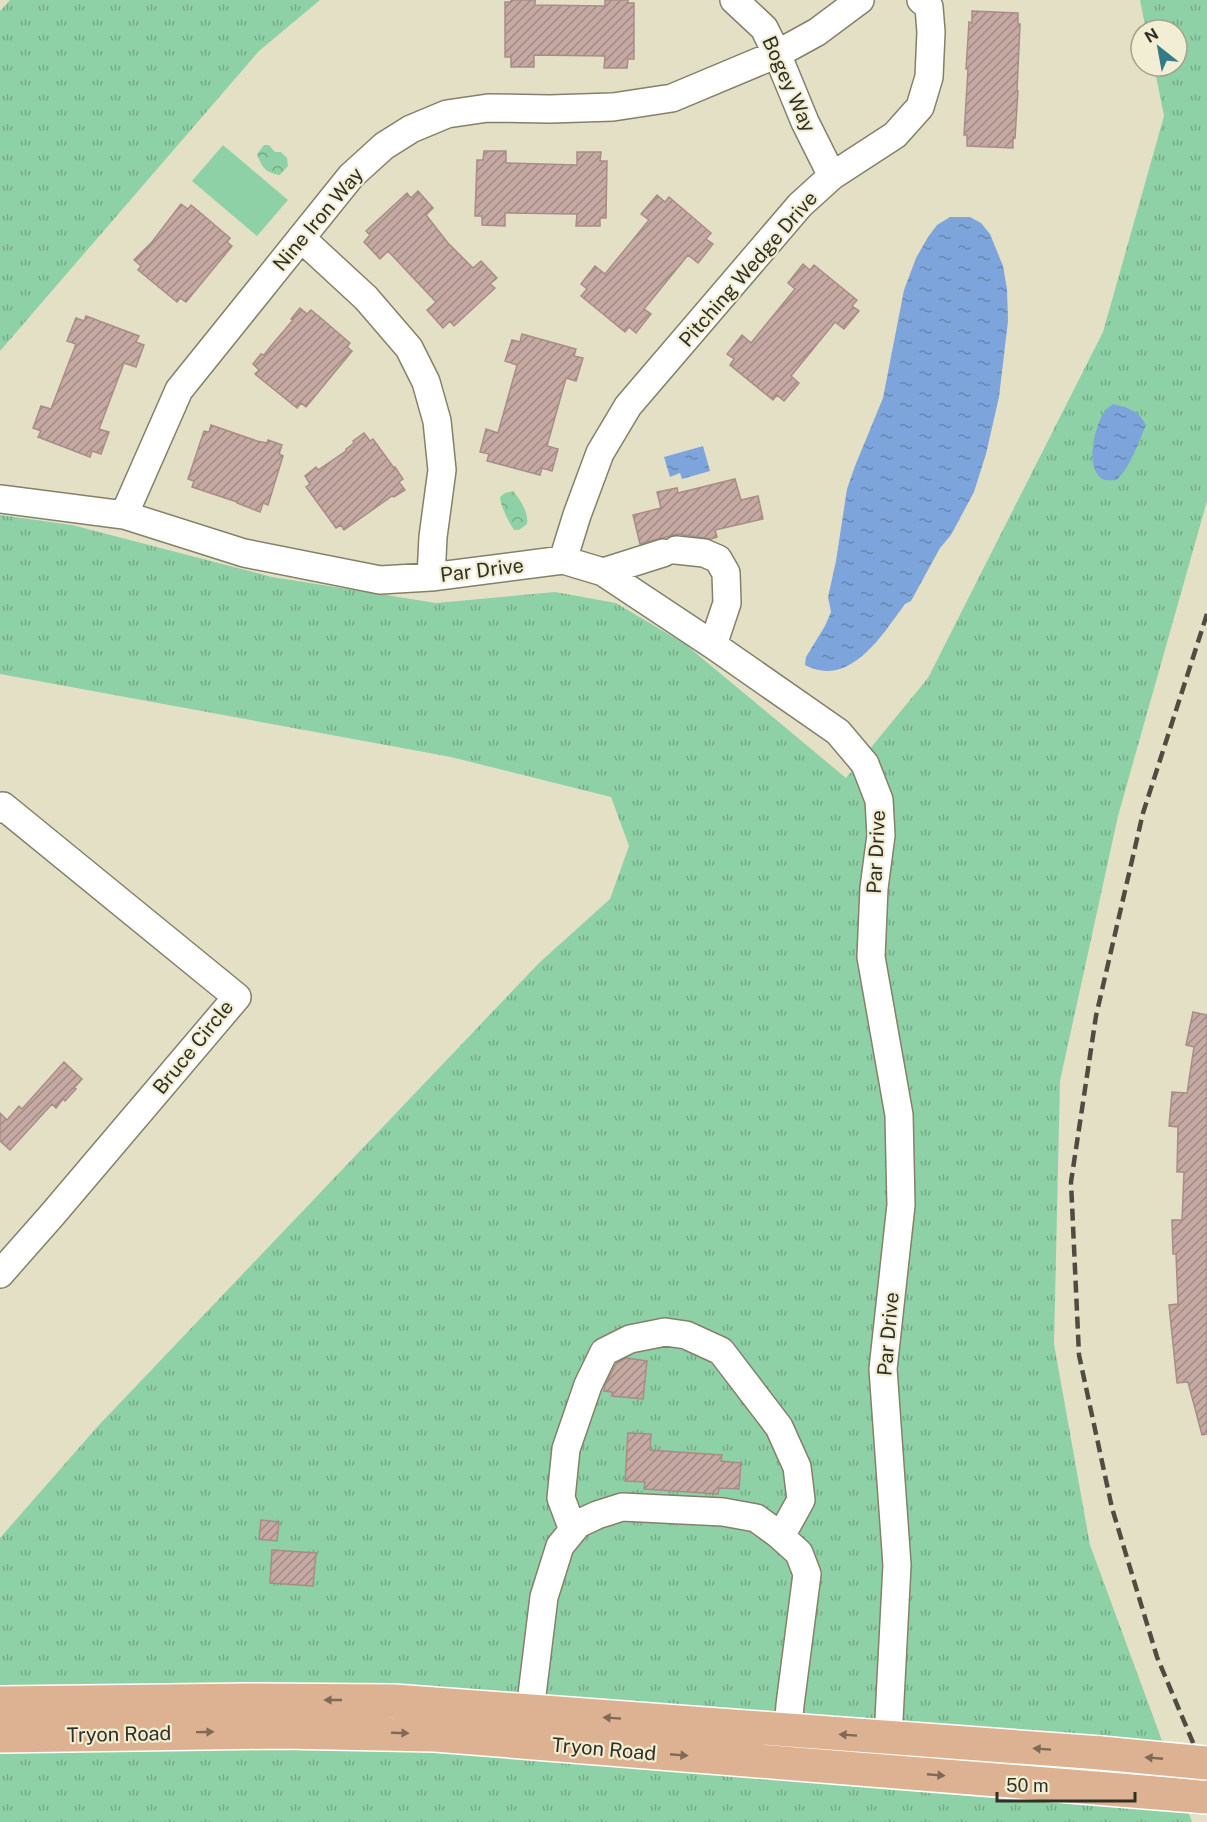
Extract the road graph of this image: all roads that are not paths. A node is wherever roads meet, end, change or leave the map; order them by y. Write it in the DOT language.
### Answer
graph roads {
  1 [pos="734,0"];
  2 [pos="860,0"];
  3 [pos="921,0"];
  4 [pos="777,54"];
  5 [pos="832,176"];
  6 [pos="301,238"];
  7 [pos="0,499"];
  8 [pos="124,515"];
  9 [pos="563,560"];
  10 [pos="603,572"];
  11 [pos="431,577"];
  12 [pos="713,645"];
  13 [pos="0,809"];
  14 [pos="0,1274"];
  15 [pos="573,1530"];
  16 [pos="781,1536"];
  17 [pos="0,1703"];
  18 [pos="530,1711"];
  19 [pos="788,1731"];
  20 [pos="0,1736"];
  21 [pos="888,1738"];
  22 [pos="1207,1763"];
  23 [pos="886,1771"];
  24 [pos="1207,1797"];
  1 -- 4 [label="street, Bogey Way"];
  2 -- 4 [label="street, Nine Iron Way"];
  3 -- 5 [label="street, Pitching Wedge Drive"];
  4 -- 5 [label="street, Bogey Way"];
  4 -- 6 [label="street, Nine Iron Way"];
  5 -- 9 [label="street, Pitching Wedge Drive"];
  6 -- 8 [label="street, Nine Iron Way"];
  6 -- 11 [label="street"];
  7 -- 8 [label="street, Par Drive"];
  8 -- 11 [label="street, Par Drive"];
  9 -- 10 [label="street, Par Drive"];
  9 -- 11 [label="street, Par Drive"];
  10 -- 12 [label="street, Par Drive"];
  10 -- 12 [label="street"];
  12 -- 21 [label="street, Par Drive"];
  13 -- 14 [label="street, Bruce Circle"];
  15 -- 16 [label="street"];
  15 -- 16 [label="street"];
  15 -- 18 [label="street"];
  16 -- 19 [label="street"];
  18 -- 17 [label="main road, Tryon Road, one-way"];
  19 -- 18 [label="main road, Tryon Road, one-way"];
  21 -- 19 [label="main road, Tryon Road, one-way"];
  20 -- 23 [label="main road, Tryon Road, one-way"];
  22 -- 21 [label="main road, Tryon Road, one-way, bridge"];
  21 -- 23 [label="street, Par Drive"];
  23 -- 24 [label="main road, Tryon Road, one-way"];
}
